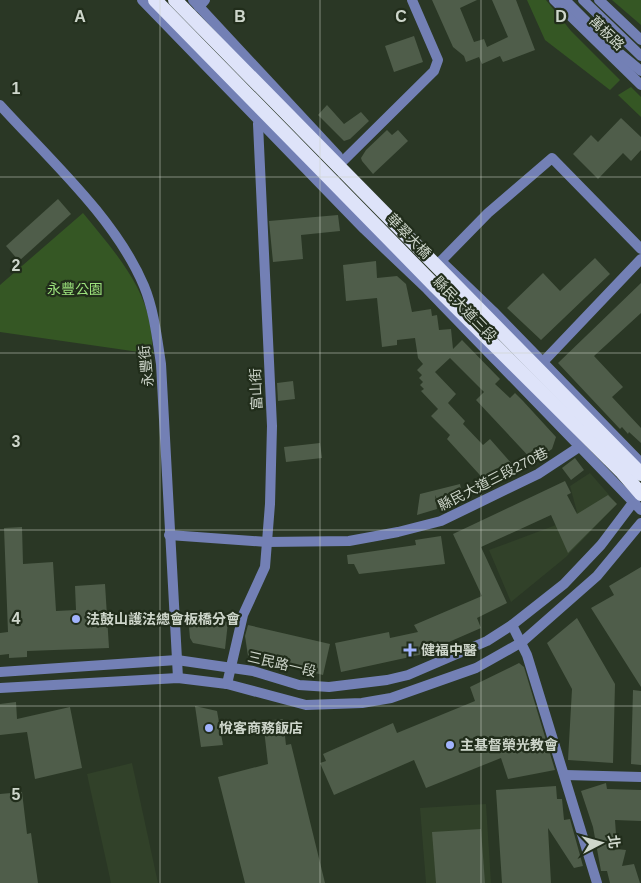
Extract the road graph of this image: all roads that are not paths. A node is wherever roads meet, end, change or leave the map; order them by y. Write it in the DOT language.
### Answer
graph roads {
  1 [pos="142,0"];
  2 [pos="155,0"];
  3 [pos="175,0"];
  4 [pos="412,0"];
  5 [pos="554,0"];
  6 [pos="565,0"];
  7 [pos="583,0"];
  8 [pos="599,0"];
  9 [pos="199,2"];
  10 [pos="641,40"];
  11 [pos="641,56"];
  12 [pos="641,71"];
  13 [pos="641,85"];
  14 [pos="274,89"];
  15 [pos="0,105"];
  16 [pos="258,119"];
  17 [pos="343,162"];
  18 [pos="641,249"];
  19 [pos="641,260"];
  20 [pos="441,261"];
  21 [pos="427,289"];
  22 [pos="542,363"];
  23 [pos="614,434"];
  24 [pos="579,447"];
  25 [pos="641,463"];
  26 [pos="641,474"];
  27 [pos="639,499"];
  28 [pos="641,523"];
  29 [pos="169,535"];
  30 [pos="267,542"];
  31 [pos="512,625"];
  32 [pos="522,642"];
  33 [pos="177,660"];
  34 [pos="231,667"];
  35 [pos="0,672"];
  36 [pos="178,678"];
  37 [pos="387,680"];
  38 [pos="227,684"];
  39 [pos="0,688"];
  40 [pos="391,698"];
  41 [pos="565,775"];
  42 [pos="641,777"];
  43 [pos="597,883"];
  1 -- 16 [label="street, 縣民大道三段"];
  2 -- 27 [label="highway, 華翠大橋, bridge"];
  3 -- 26 [label="highway, 華翠大橋, bridge"];
  4 -- 17 [label="street"];
  5 -- 13 [label="street, 萬板路"];
  6 -- 12 [label="street"];
  7 -- 11 [label="street"];
  8 -- 10 [label="street, 萬板路"];
  9 -- 14 [label="street, 縣民大道三段"];
  14 -- 16 [label="street"];
  14 -- 17 [label="street, 縣民大道三段"];
  15 -- 29 [label="street, 永豐街"];
  16 -- 21 [label="street, 縣民大道三段"];
  16 -- 30 [label="street, 富山街"];
  17 -- 20 [label="street, 縣民大道三段"];
  18 -- 20 [label="street"];
  19 -- 22 [label="street"];
  20 -- 21 [label="street"];
  20 -- 22 [label="street, 縣民大道三段"];
  21 -- 24 [label="street, 縣民大道三段"];
  22 -- 23 [label="street, 縣民大道三段"];
  23 -- 24 [label="street, 縣民大道三段270巷"];
  23 -- 25 [label="street, 縣民大道三段"];
  24 -- 27 [label="street, 縣民大道三段"];
  24 -- 30 [label="street, 縣民大道三段270巷"];
  27 -- 31 [label="street, 三民路一段"];
  28 -- 32 [label="street"];
  29 -- 30 [label="street, 縣民大道三段270巷"];
  29 -- 33 [label="street, 永豐街"];
  30 -- 34 [label="street, 富山街"];
  31 -- 32 [label="street"];
  31 -- 37 [label="street, 三民路一段"];
  32 -- 40 [label="street"];
  32 -- 41 [label="street"];
  33 -- 34 [label="street, 三民路一段"];
  33 -- 35 [label="street, 三民路一段"];
  33 -- 36 [label="street, 永豐街"];
  34 -- 37 [label="street, 三民路一段"];
  34 -- 38 [label="street, 富山街"];
  36 -- 38 [label="street"];
  36 -- 39 [label="street"];
  37 -- 40 [label="street"];
  38 -- 40 [label="street"];
  41 -- 42 [label="street"];
  41 -- 43 [label="street"];
}
